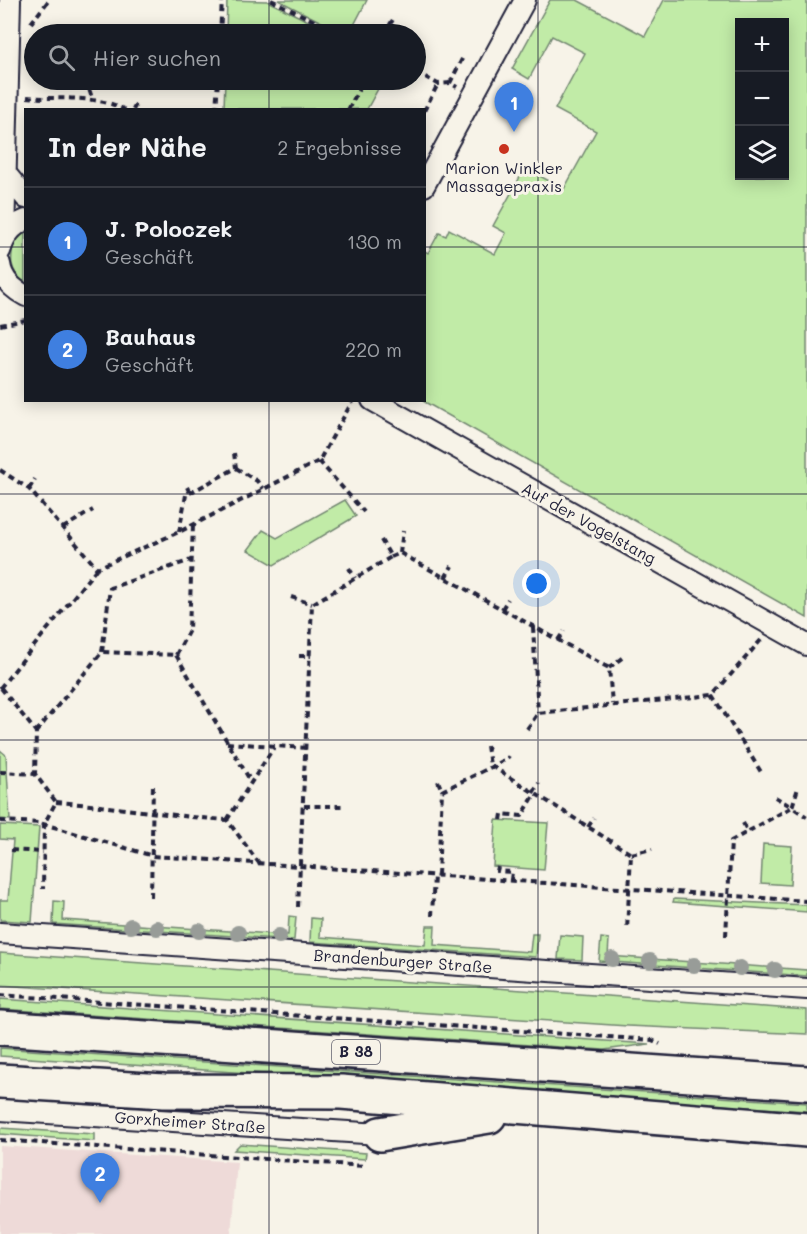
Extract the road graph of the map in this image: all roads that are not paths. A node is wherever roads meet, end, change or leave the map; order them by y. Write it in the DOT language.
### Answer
graph roads {
  1 [pos="525,0"];
  2 [pos="7,4"];
  3 [pos="6,174"];
  4 [pos="426,182"];
  5 [pos="24,196"];
  6 [pos="24,221"];
  7 [pos="2,244"];
  8 [pos="0,264"];
  9 [pos="24,295"];
  10 [pos="376,402"];
  11 [pos="807,645"];
  12 [pos="0,933"];
  13 [pos="807,988"];
  14 [pos="0,1028"];
  15 [pos="0,1082"];
  16 [pos="807,1083"];
  17 [pos="541,1108"];
  18 [pos="0,1110"];
  19 [pos="807,1130"];
  20 [pos="380,1134"];
  1 -- 4 [label="street"];
  2 -- 3 [label="street"];
  3 -- 5 [label="street"];
  3 -- 7 [label="street"];
  6 -- 7 [label="street"];
  8 -- 9 [label="street"];
  10 -- 11 [label="street, Auf der Vogelstang"];
  12 -- 13 [label="street, Brandenburger Straße"];
  14 -- 16 [label="highway, B 38"];
  15 -- 17 [label="highway"];
  17 -- 19 [label="highway"];
  17 -- 20 [label="highway"];
  18 -- 20 [label="street, Gorxheimer Straße"];
}
